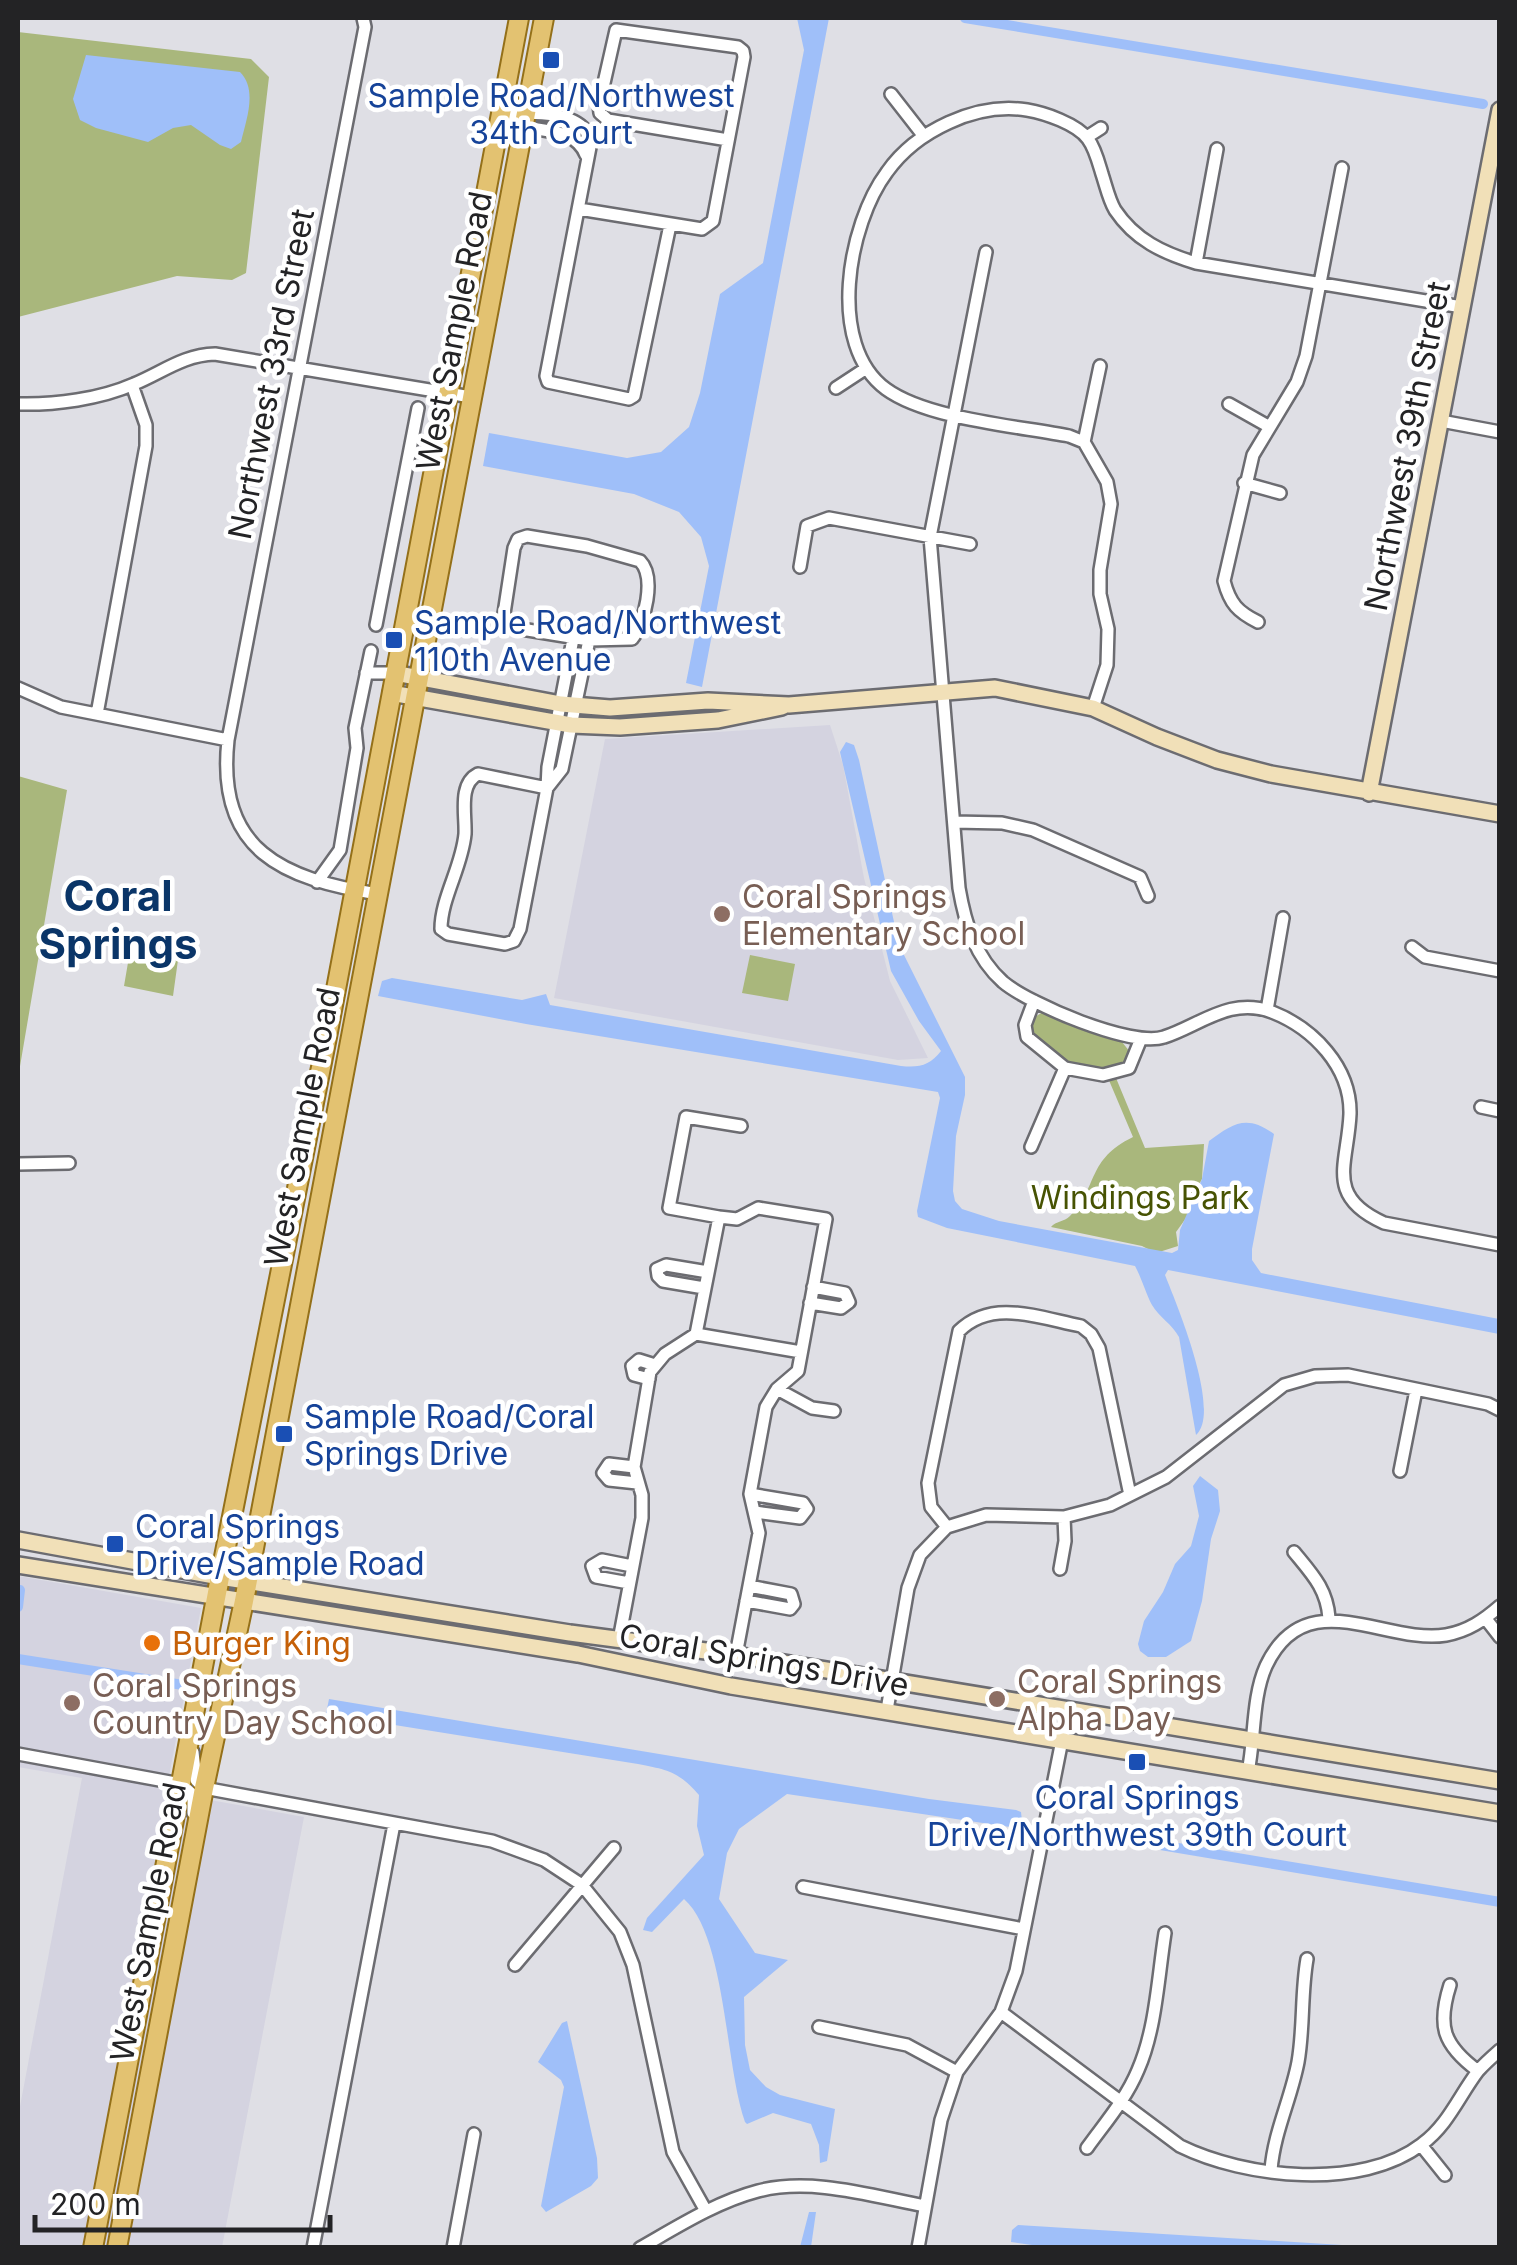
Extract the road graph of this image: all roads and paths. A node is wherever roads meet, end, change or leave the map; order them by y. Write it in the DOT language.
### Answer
graph roads {
  1 [pos="363,18"];
  2 [pos="519,18"];
  3 [pos="544,18"];
  4 [pos="892,94"];
  5 [pos="1500,110"];
  6 [pos="500,115"];
  7 [pos="525,119"];
  8 [pos="1101,128"];
  9 [pos="923,135"];
  10 [pos="1088,137"];
  11 [pos="728,140"];
  12 [pos="1218,148"];
  13 [pos="1342,168"];
  14 [pos="579,209"];
  15 [pos="670,225"];
  16 [pos="986,252"];
  17 [pos="1196,263"];
  18 [pos="1319,284"];
  19 [pos="1462,307"];
  20 [pos="300,366"];
  21 [pos="1100,366"];
  22 [pos="865,368"];
  23 [pos="132,385"];
  24 [pos="836,388"];
  25 [pos="448,392"];
  26 [pos="471,397"];
  27 [pos="18,404"];
  28 [pos="1229,404"];
  29 [pos="418,408"];
  30 [pos="954,414"];
  31 [pos="1440,422"];
  32 [pos="1268,426"];
  33 [pos="1500,432"];
  34 [pos="1084,442"];
  35 [pos="1244,483"];
  36 [pos="1280,493"];
  37 [pos="930,537"];
  38 [pos="970,544"];
  39 [pos="800,567"];
  40 [pos="1258,622"];
  41 [pos="376,625"];
  42 [pos="573,638"];
  43 [pos="589,640"];
  44 [pos="370,651"];
  45 [pos="366,673"];
  46 [pos="394,673"];
  47 [pos="419,677"];
  48 [pos="18,688"];
  49 [pos="942,692"];
  50 [pos="391,693"];
  51 [pos="416,697"];
  52 [pos="789,704"];
  53 [pos="569,706"];
  54 [pos="1093,708"];
  55 [pos="97,714"];
  56 [pos="564,724"];
  57 [pos="228,740"];
  58 [pos="547,788"];
  59 [pos="1369,793"];
  60 [pos="1500,814"];
  61 [pos="954,822"];
  62 [pos="317,882"];
  63 [pos="353,890"];
  64 [pos="378,894"];
  65 [pos="1148,896"];
  66 [pos="1283,918"];
  67 [pos="1412,947"];
  68 [pos="1500,971"];
  69 [pos="1034,1001"];
  70 [pos="1267,1010"];
  71 [pos="1140,1041"];
  72 [pos="1065,1068"];
  73 [pos="1482,1107"];
  74 [pos="1500,1111"];
  75 [pos="741,1126"];
  76 [pos="1031,1147"];
  77 [pos="69,1163"];
  78 [pos="18,1164"];
  79 [pos="719,1216"];
  80 [pos="1500,1245"];
  81 [pos="708,1272"];
  82 [pos="813,1287"];
  83 [pos="704,1288"];
  84 [pos="810,1303"];
  85 [pos="696,1334"];
  86 [pos="801,1352"];
  87 [pos="654,1364"];
  88 [pos="649,1379"];
  89 [pos="777,1389"];
  90 [pos="1416,1390"];
  91 [pos="1500,1410"];
  92 [pos="834,1411"];
  93 [pos="634,1467"];
  94 [pos="1400,1471"];
  95 [pos="637,1484"];
  96 [pos="750,1494"];
  97 [pos="1130,1495"];
  98 [pos="754,1512"];
  99 [pos="1064,1517"];
  100 [pos="947,1527"];
  101 [pos="18,1540"];
  102 [pos="1294,1552"];
  103 [pos="18,1565"];
  104 [pos="632,1566"];
  105 [pos="1060,1569"];
  106 [pos="247,1581"];
  107 [pos="629,1582"];
  108 [pos="218,1586"];
  109 [pos="749,1586"];
  110 [pos="244,1600"];
  111 [pos="746,1601"];
  112 [pos="1500,1606"];
  113 [pos="1330,1618"];
  114 [pos="1486,1618"];
  115 [pos="1500,1637"];
  116 [pos="619,1640"];
  117 [pos="736,1655"];
  118 [pos="892,1680"];
  119 [pos="887,1710"];
  120 [pos="1068,1710"];
  121 [pos="192,1728"];
  122 [pos="1061,1739"];
  123 [pos="1254,1742"];
  124 [pos="18,1754"];
  125 [pos="1248,1772"];
  126 [pos="1500,1781"];
  127 [pos="180,1784"];
  128 [pos="204,1788"];
  129 [pos="1500,1813"];
  130 [pos="394,1824"];
  131 [pos="614,1848"];
  132 [pos="190,1859"];
  133 [pos="582,1885"];
  134 [pos="803,1887"];
  135 [pos="1024,1930"];
  136 [pos="1166,1932"];
  137 [pos="1307,1959"];
  138 [pos="515,1965"];
  139 [pos="1450,1985"];
  140 [pos="1002,2012"];
  141 [pos="820,2028"];
  142 [pos="1500,2050"];
  143 [pos="129,2056"];
  144 [pos="958,2072"];
  145 [pos="1478,2072"];
  146 [pos="1122,2100"];
  147 [pos="118,2114"];
  148 [pos="141,2120"];
  149 [pos="474,2134"];
  150 [pos="1421,2145"];
  151 [pos="1087,2148"];
  152 [pos="1271,2170"];
  153 [pos="1446,2175"];
  154 [pos="128,2186"];
  155 [pos="925,2206"];
  156 [pos="706,2211"];
  157 [pos="93,2248"];
  158 [pos="117,2248"];
  159 [pos="313,2248"];
  160 [pos="453,2248"];
  161 [pos="640,2248"];
  162 [pos="918,2248"];
  1 -- 20 [label="street, Northwest 33rd Street"];
  2 -- 6 [label="main road, West Sample Road"];
  3 -- 7 [label="main road, West Sample Road"];
  4 -- 9 [label="street"];
  5 -- 19 [label="main road, Northwest 39th Street"];
  6 -- 7 [label="street"];
  6 -- 25 [label="main road, West Sample Road"];
  7 -- 14 [label="street"];
  7 -- 26 [label="main road, West Sample Road"];
  8 -- 10 [label="street"];
  9 -- 10 [label="street"];
  9 -- 22 [label="street"];
  10 -- 17 [label="street"];
  11 -- 11 [label="street"];
  11 -- 15 [label="street"];
  12 -- 17 [label="street"];
  13 -- 18 [label="street"];
  14 -- 15 [label="street"];
  14 -- 15 [label="street"];
  16 -- 30 [label="street"];
  17 -- 18 [label="street"];
  18 -- 19 [label="street"];
  18 -- 32 [label="street"];
  19 -- 31 [label="main road, Northwest 39th Street"];
  20 -- 23 [label="street"];
  20 -- 25 [label="street"];
  20 -- 57 [label="street, Northwest 33rd Street"];
  21 -- 34 [label="street"];
  22 -- 24 [label="street"];
  22 -- 30 [label="street"];
  23 -- 27 [label="street"];
  23 -- 55 [label="street"];
  25 -- 26 [label="street"];
  25 -- 46 [label="main road, West Sample Road"];
  26 -- 47 [label="main road, West Sample Road"];
  28 -- 32 [label="street"];
  29 -- 41 [label="street"];
  30 -- 34 [label="street"];
  30 -- 37 [label="street"];
  31 -- 33 [label="street"];
  31 -- 59 [label="main road, Northwest 39th Street"];
  32 -- 35 [label="street"];
  34 -- 54 [label="street"];
  35 -- 36 [label="street"];
  35 -- 40 [label="street"];
  37 -- 38 [label="street"];
  37 -- 39 [label="street"];
  37 -- 49 [label="street"];
  42 -- 43 [label="street"];
  42 -- 43 [label="street"];
  42 -- 53 [label="street"];
  43 -- 53 [label="street"];
  44 -- 45 [label="street"];
  45 -- 46 [label="street"];
  45 -- 62 [label="street"];
  46 -- 47 [label="main road"];
  46 -- 50 [label="main road, West Sample Road"];
  47 -- 51 [label="main road, West Sample Road"];
  47 -- 53 [label="main road"];
  48 -- 55 [label="street"];
  49 -- 52 [label="main road"];
  49 -- 54 [label="main road"];
  49 -- 61 [label="street"];
  50 -- 51 [label="main road"];
  50 -- 63 [label="main road, West Sample Road"];
  51 -- 56 [label="main road"];
  51 -- 64 [label="main road, West Sample Road"];
  52 -- 53 [label="main road"];
  52 -- 56 [label="main road"];
  53 -- 56 [label="street"];
  54 -- 59 [label="main road"];
  55 -- 57 [label="street"];
  56 -- 58 [label="street"];
  57 -- 62 [label="street, Northwest 33rd Street"];
  58 -- 58 [label="street"];
  59 -- 60 [label="main road"];
  61 -- 65 [label="street"];
  61 -- 69 [label="street"];
  62 -- 63 [label="street, Northwest 33rd Street"];
  63 -- 64 [label="street, Northwest 33rd Street"];
  63 -- 108 [label="main road, West Sample Road"];
  64 -- 106 [label="main road, West Sample Road"];
  66 -- 70 [label="street"];
  67 -- 68 [label="street"];
  69 -- 71 [label="street"];
  69 -- 72 [label="street"];
  70 -- 71 [label="street"];
  70 -- 80 [label="street"];
  71 -- 72 [label="street"];
  72 -- 76 [label="street"];
  73 -- 74 [label="street"];
  75 -- 79 [label="street"];
  77 -- 78 [label="street"];
  79 -- 81 [label="street"];
  79 -- 82 [label="street"];
  81 -- 83 [label="street"];
  81 -- 83 [label="street"];
  82 -- 84 [label="street"];
  82 -- 84 [label="street"];
  83 -- 85 [label="street"];
  84 -- 86 [label="street"];
  85 -- 86 [label="street"];
  85 -- 87 [label="street"];
  86 -- 89 [label="street"];
  87 -- 88 [label="street"];
  87 -- 88 [label="street"];
  88 -- 93 [label="street"];
  89 -- 92 [label="street"];
  89 -- 96 [label="street"];
  90 -- 91 [label="street"];
  90 -- 94 [label="street"];
  90 -- 97 [label="street"];
  93 -- 95 [label="street"];
  93 -- 95 [label="street"];
  95 -- 104 [label="street"];
  96 -- 98 [label="street"];
  96 -- 98 [label="street"];
  97 -- 99 [label="street"];
  97 -- 100 [label="street"];
  98 -- 109 [label="street"];
  99 -- 100 [label="street"];
  99 -- 105 [label="street"];
  100 -- 118 [label="street"];
  101 -- 108 [label="main road, Coral Springs Drive"];
  102 -- 113 [label="street"];
  103 -- 108 [label="main road, Coral Springs Drive"];
  104 -- 107 [label="street"];
  104 -- 107 [label="street"];
  106 -- 108 [label="main road, Coral Springs Drive"];
  106 -- 110 [label="main road, West Sample Road"];
  106 -- 116 [label="main road, Coral Springs Drive"];
  107 -- 116 [label="street"];
  108 -- 110 [label="main road, Coral Springs Drive"];
  108 -- 121 [label="main road, West Sample Road"];
  109 -- 111 [label="street"];
  109 -- 111 [label="street"];
  110 -- 119 [label="main road, Coral Springs Drive"];
  110 -- 128 [label="main road, West Sample Road"];
  111 -- 117 [label="street"];
  112 -- 114 [label="street"];
  113 -- 114 [label="street"];
  113 -- 123 [label="street"];
  114 -- 115 [label="street"];
  116 -- 117 [label="main road, Coral Springs Drive"];
  117 -- 118 [label="main road, Coral Springs Drive"];
  118 -- 119 [label="street"];
  118 -- 120 [label="main road, Coral Springs Drive"];
  119 -- 122 [label="main road, Coral Springs Drive"];
  120 -- 122 [label="street"];
  120 -- 123 [label="main road, Coral Springs Drive"];
  121 -- 127 [label="main road, West Sample Road"];
  121 -- 128 [label="street"];
  122 -- 125 [label="main road, Coral Springs Drive"];
  122 -- 135 [label="street"];
  123 -- 125 [label="street"];
  123 -- 126 [label="main road, Coral Springs Drive"];
  124 -- 127 [label="street"];
  125 -- 129 [label="main road, Coral Springs Drive"];
  127 -- 132 [label="street"];
  127 -- 143 [label="main road, West Sample Road"];
  128 -- 130 [label="street"];
  128 -- 132 [label="main road, West Sample Road"];
  130 -- 133 [label="street"];
  130 -- 159 [label="street"];
  131 -- 133 [label="street"];
  132 -- 148 [label="main road, West Sample Road"];
  133 -- 138 [label="street"];
  133 -- 156 [label="street"];
  134 -- 135 [label="street"];
  135 -- 140 [label="street"];
  136 -- 146 [label="street"];
  137 -- 152 [label="street"];
  139 -- 145 [label="street"];
  140 -- 144 [label="street"];
  140 -- 146 [label="street"];
  141 -- 144 [label="street"];
  142 -- 145 [label="street"];
  143 -- 147 [label="main road, West Sample Road"];
  143 -- 148 [label="main road"];
  144 -- 155 [label="street"];
  145 -- 150 [label="street"];
  146 -- 151 [label="street"];
  146 -- 152 [label="street"];
  147 -- 154 [label="main road"];
  147 -- 157 [label="main road, West Sample Road"];
  148 -- 154 [label="main road, West Sample Road"];
  149 -- 160 [label="street"];
  150 -- 152 [label="street"];
  150 -- 153 [label="street"];
  154 -- 158 [label="main road, West Sample Road"];
  155 -- 156 [label="street"];
  155 -- 162 [label="street"];
  156 -- 161 [label="street"];
}
